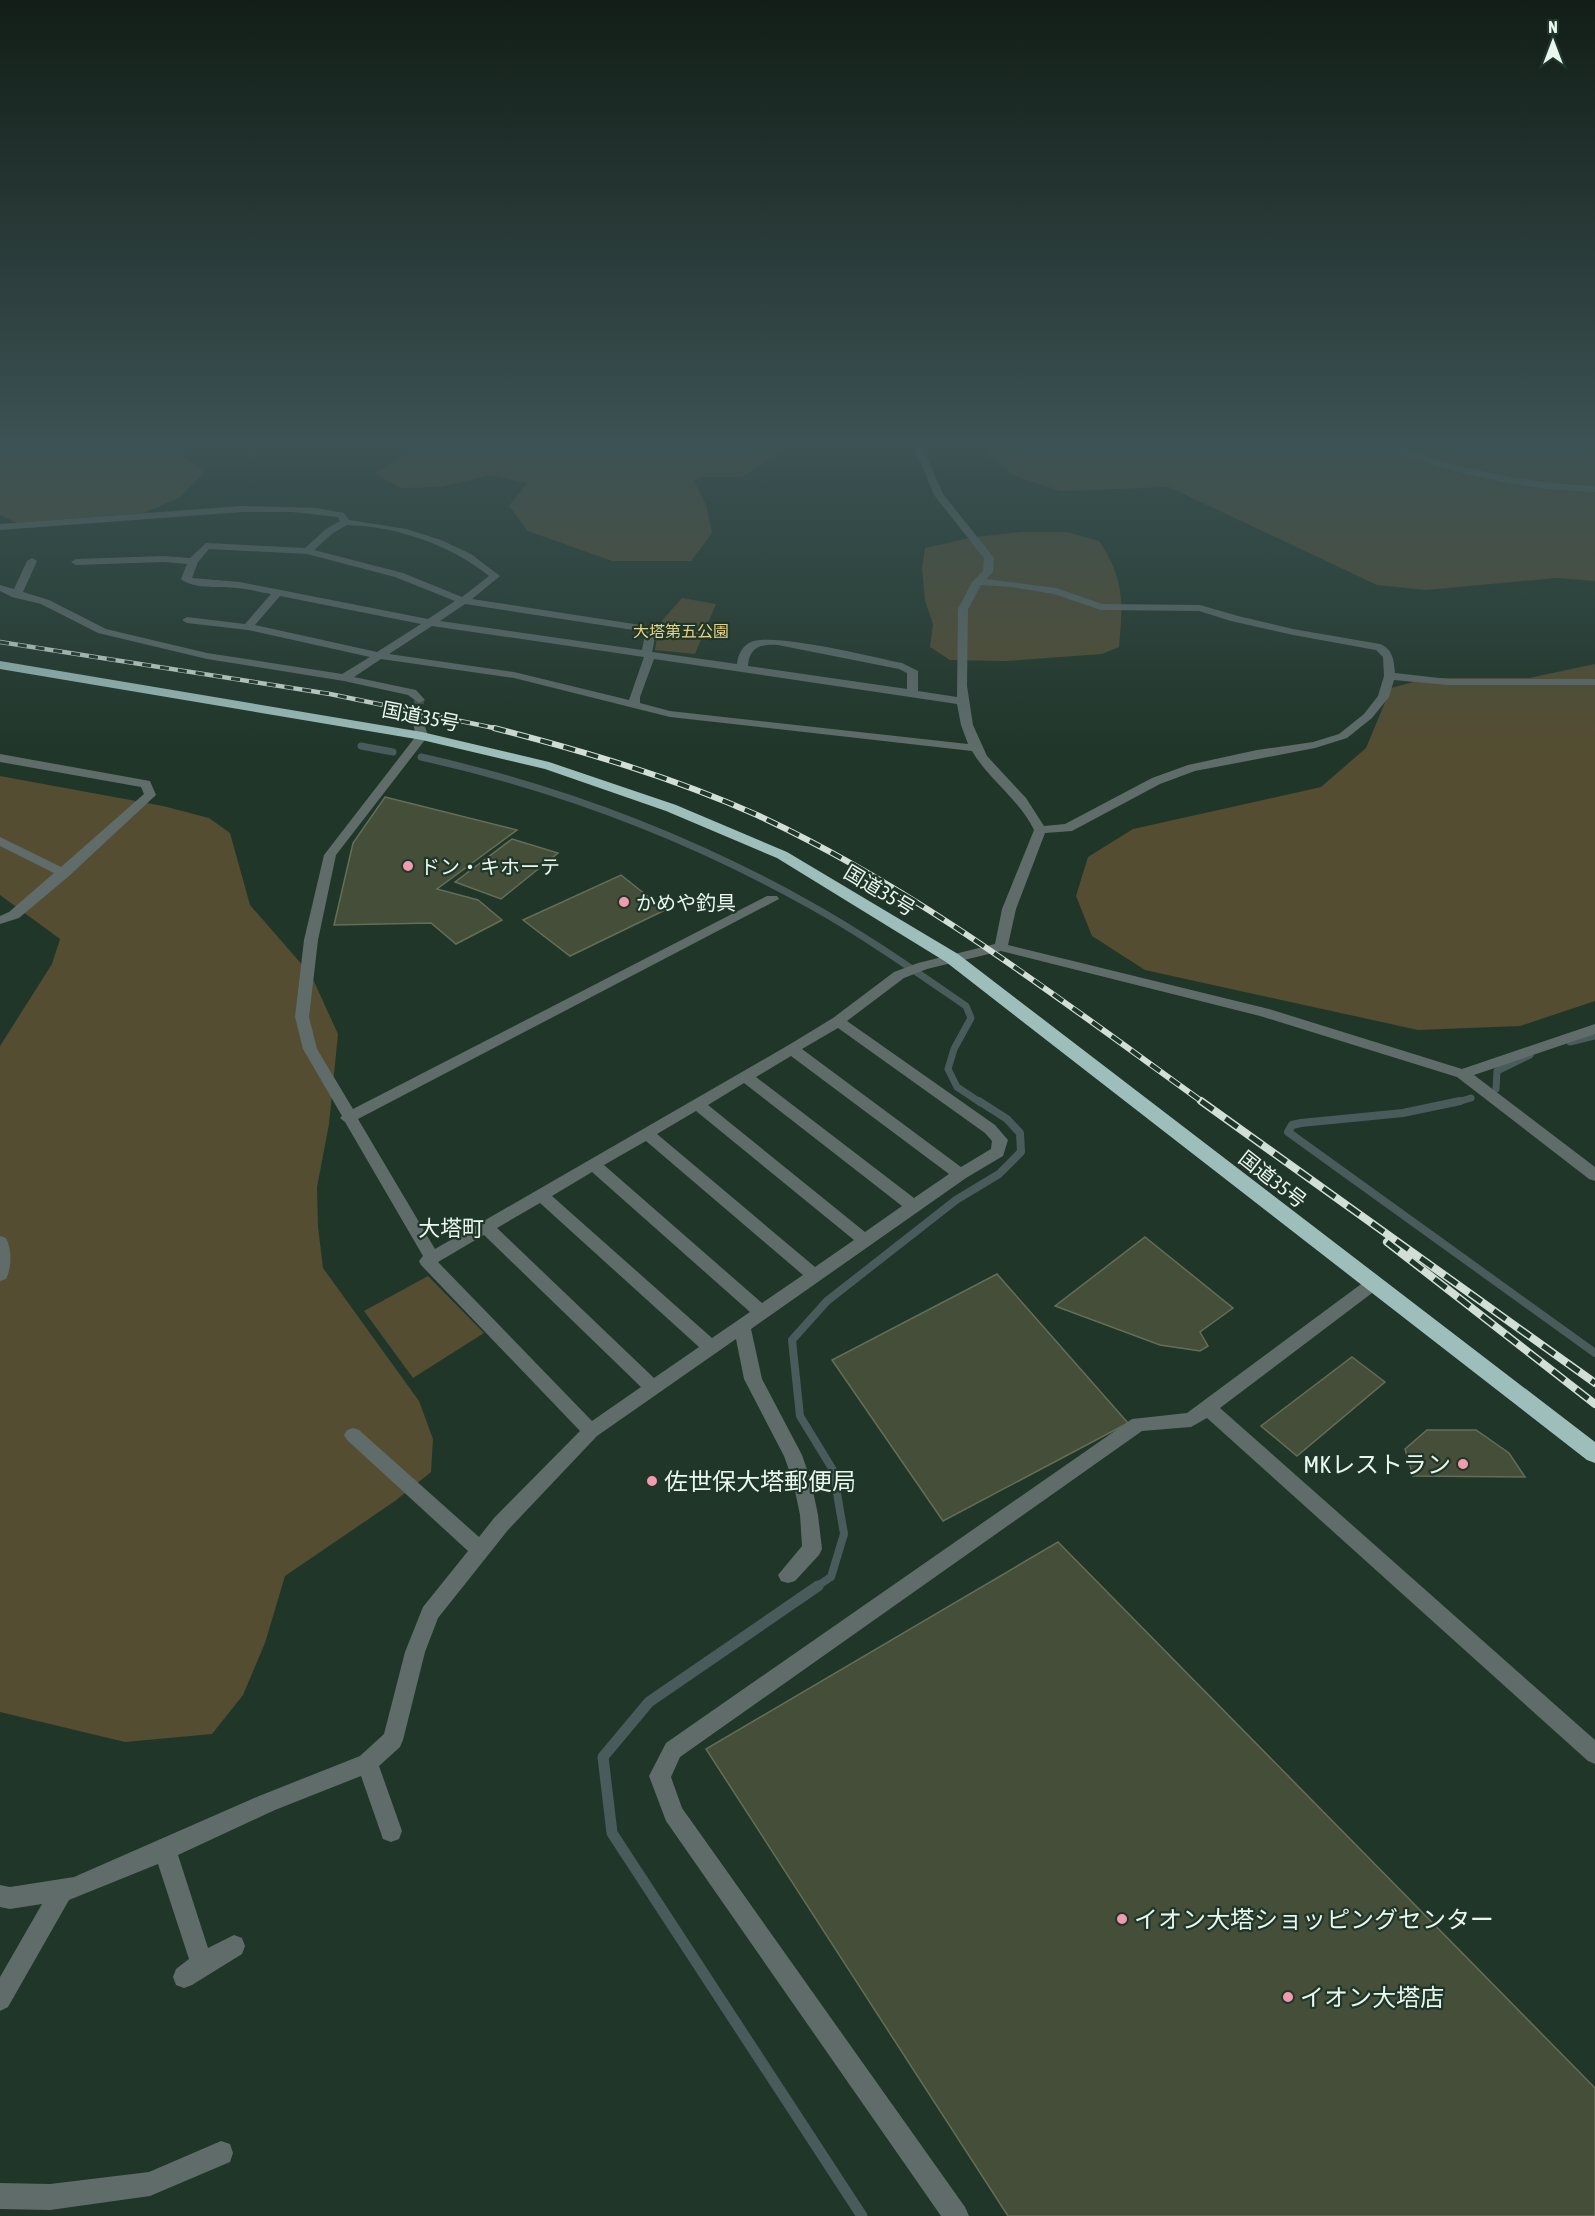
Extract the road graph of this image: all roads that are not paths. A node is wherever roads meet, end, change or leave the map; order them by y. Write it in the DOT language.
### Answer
graph roads {
  1 [pos="315,544"];
  2 [pos="446,544"];
  3 [pos="978,544"];
  4 [pos="307,551"];
  5 [pos="32,561"];
  6 [pos="193,561"];
  7 [pos="76,562"];
  8 [pos="977,582"];
  9 [pos="0,588"];
  10 [pos="277,593"];
  11 [pos="16,595"];
  12 [pos="463,601"];
  13 [pos="187,620"];
  14 [pos="428,622"];
  15 [pos="248,627"];
  16 [pos="377,655"];
  17 [pos="648,655"];
  18 [pos="0,665"];
  19 [pos="742,668"];
  20 [pos="1390,676"];
  21 [pos="344,678"];
  22 [pos="1595,682"];
  23 [pos="912,694"];
  24 [pos="419,700"];
  25 [pos="963,701"];
  26 [pos="635,705"];
  27 [pos="418,719"];
  28 [pos="422,736"];
  29 [pos="975,748"];
  30 [pos="0,758"];
  31 [pos="1040,830"];
  32 [pos="0,841"];
  33 [pos="64,873"];
  34 [pos="772,899"];
  35 [pos="0,920"];
  36 [pos="1000,947"];
  37 [pos="952,958"];
  38 [pos="838,1020"];
  39 [pos="1595,1029"];
  40 [pos="792,1049"];
  41 [pos="1462,1074"];
  42 [pos="745,1076"];
  43 [pos="696,1103"];
  44 [pos="348,1118"];
  45 [pos="646,1133"];
  46 [pos="592,1164"];
  47 [pos="960,1174"];
  48 [pos="1595,1175"];
  49 [pos="541,1195"];
  50 [pos="913,1206"];
  51 [pos="486,1227"];
  52 [pos="866,1241"];
  53 [pos="0,1242"];
  54 [pos="432,1258"];
  55 [pos="0,1275"];
  56 [pos="815,1276"];
  57 [pos="1374,1283"];
  58 [pos="762,1314"];
  59 [pos="742,1328"];
  60 [pos="712,1348"];
  61 [pos="653,1387"];
  62 [pos="1208,1408"];
  63 [pos="591,1431"];
  64 [pos="353,1436"];
  65 [pos="1595,1454"];
  66 [pos="481,1550"];
  67 [pos="788,1575"];
  68 [pos="1595,1754"];
  69 [pos="367,1763"];
  70 [pos="391,1832"];
  71 [pos="165,1850"];
  72 [pos="62,1890"];
  73 [pos="0,1896"];
  74 [pos="234,1946"];
  75 [pos="0,1999"];
  76 [pos="221,2153"];
  77 [pos="0,2196"];
  78 [pos="956,2216"];
  1 -- 4 [label="street"];
  2 -- 12 [label="street"];
  3 -- 8 [label="street"];
  4 -- 6 [label="street"];
  4 -- 12 [label="street"];
  5 -- 11 [label="street"];
  6 -- 7 [label="street"];
  6 -- 10 [label="street"];
  8 -- 20 [label="street"];
  8 -- 25 [label="street"];
  9 -- 11 [label="street"];
  10 -- 14 [label="street"];
  10 -- 15 [label="street"];
  11 -- 21 [label="street"];
  12 -- 14 [label="street"];
  12 -- 17 [label="street"];
  13 -- 15 [label="street"];
  14 -- 16 [label="street"];
  14 -- 17 [label="street"];
  15 -- 16 [label="street"];
  16 -- 21 [label="street"];
  16 -- 26 [label="street"];
  17 -- 19 [label="street"];
  17 -- 26 [label="street"];
  18 -- 28 [label="highway, 国道35号"];
  19 -- 23 [label="street"];
  19 -- 23 [label="street"];
  20 -- 22 [label="street"];
  20 -- 31 [label="street"];
  21 -- 24 [label="street"];
  23 -- 25 [label="street"];
  25 -- 29 [label="street"];
  26 -- 29 [label="street"];
  27 -- 28 [label="street"];
  28 -- 37 [label="highway, 国道35号"];
  28 -- 44 [label="street"];
  29 -- 31 [label="street"];
  30 -- 33 [label="street"];
  31 -- 36 [label="street"];
  32 -- 33 [label="street"];
  33 -- 35 [label="street"];
  34 -- 44 [label="street"];
  36 -- 37 [label="street"];
  36 -- 41 [label="street"];
  37 -- 38 [label="street"];
  37 -- 57 [label="highway, 国道35号"];
  38 -- 40 [label="street"];
  38 -- 47 [label="street"];
  39 -- 41 [label="street"];
  40 -- 42 [label="street"];
  40 -- 47 [label="street"];
  41 -- 48 [label="street"];
  42 -- 43 [label="street"];
  42 -- 50 [label="street"];
  43 -- 45 [label="street"];
  43 -- 52 [label="street"];
  44 -- 54 [label="street"];
  45 -- 46 [label="street"];
  45 -- 56 [label="street"];
  46 -- 49 [label="street"];
  46 -- 58 [label="street"];
  47 -- 50 [label="street"];
  49 -- 51 [label="street"];
  49 -- 60 [label="street"];
  50 -- 52 [label="street"];
  51 -- 54 [label="street"];
  51 -- 61 [label="street"];
  52 -- 56 [label="street"];
  53 -- 55 [label="street"];
  54 -- 63 [label="street"];
  56 -- 58 [label="street"];
  57 -- 62 [label="street"];
  57 -- 65 [label="highway, 国道35号"];
  58 -- 59 [label="street"];
  59 -- 60 [label="street"];
  59 -- 67 [label="street"];
  60 -- 61 [label="street"];
  61 -- 63 [label="street"];
  62 -- 68 [label="street"];
  62 -- 78 [label="street"];
  63 -- 66 [label="street"];
  64 -- 66 [label="street"];
  66 -- 69 [label="street"];
  69 -- 70 [label="street"];
  69 -- 71 [label="street"];
  71 -- 72 [label="street"];
  71 -- 74 [label="street"];
  72 -- 73 [label="street"];
  72 -- 75 [label="street"];
  76 -- 77 [label="street"];
}
